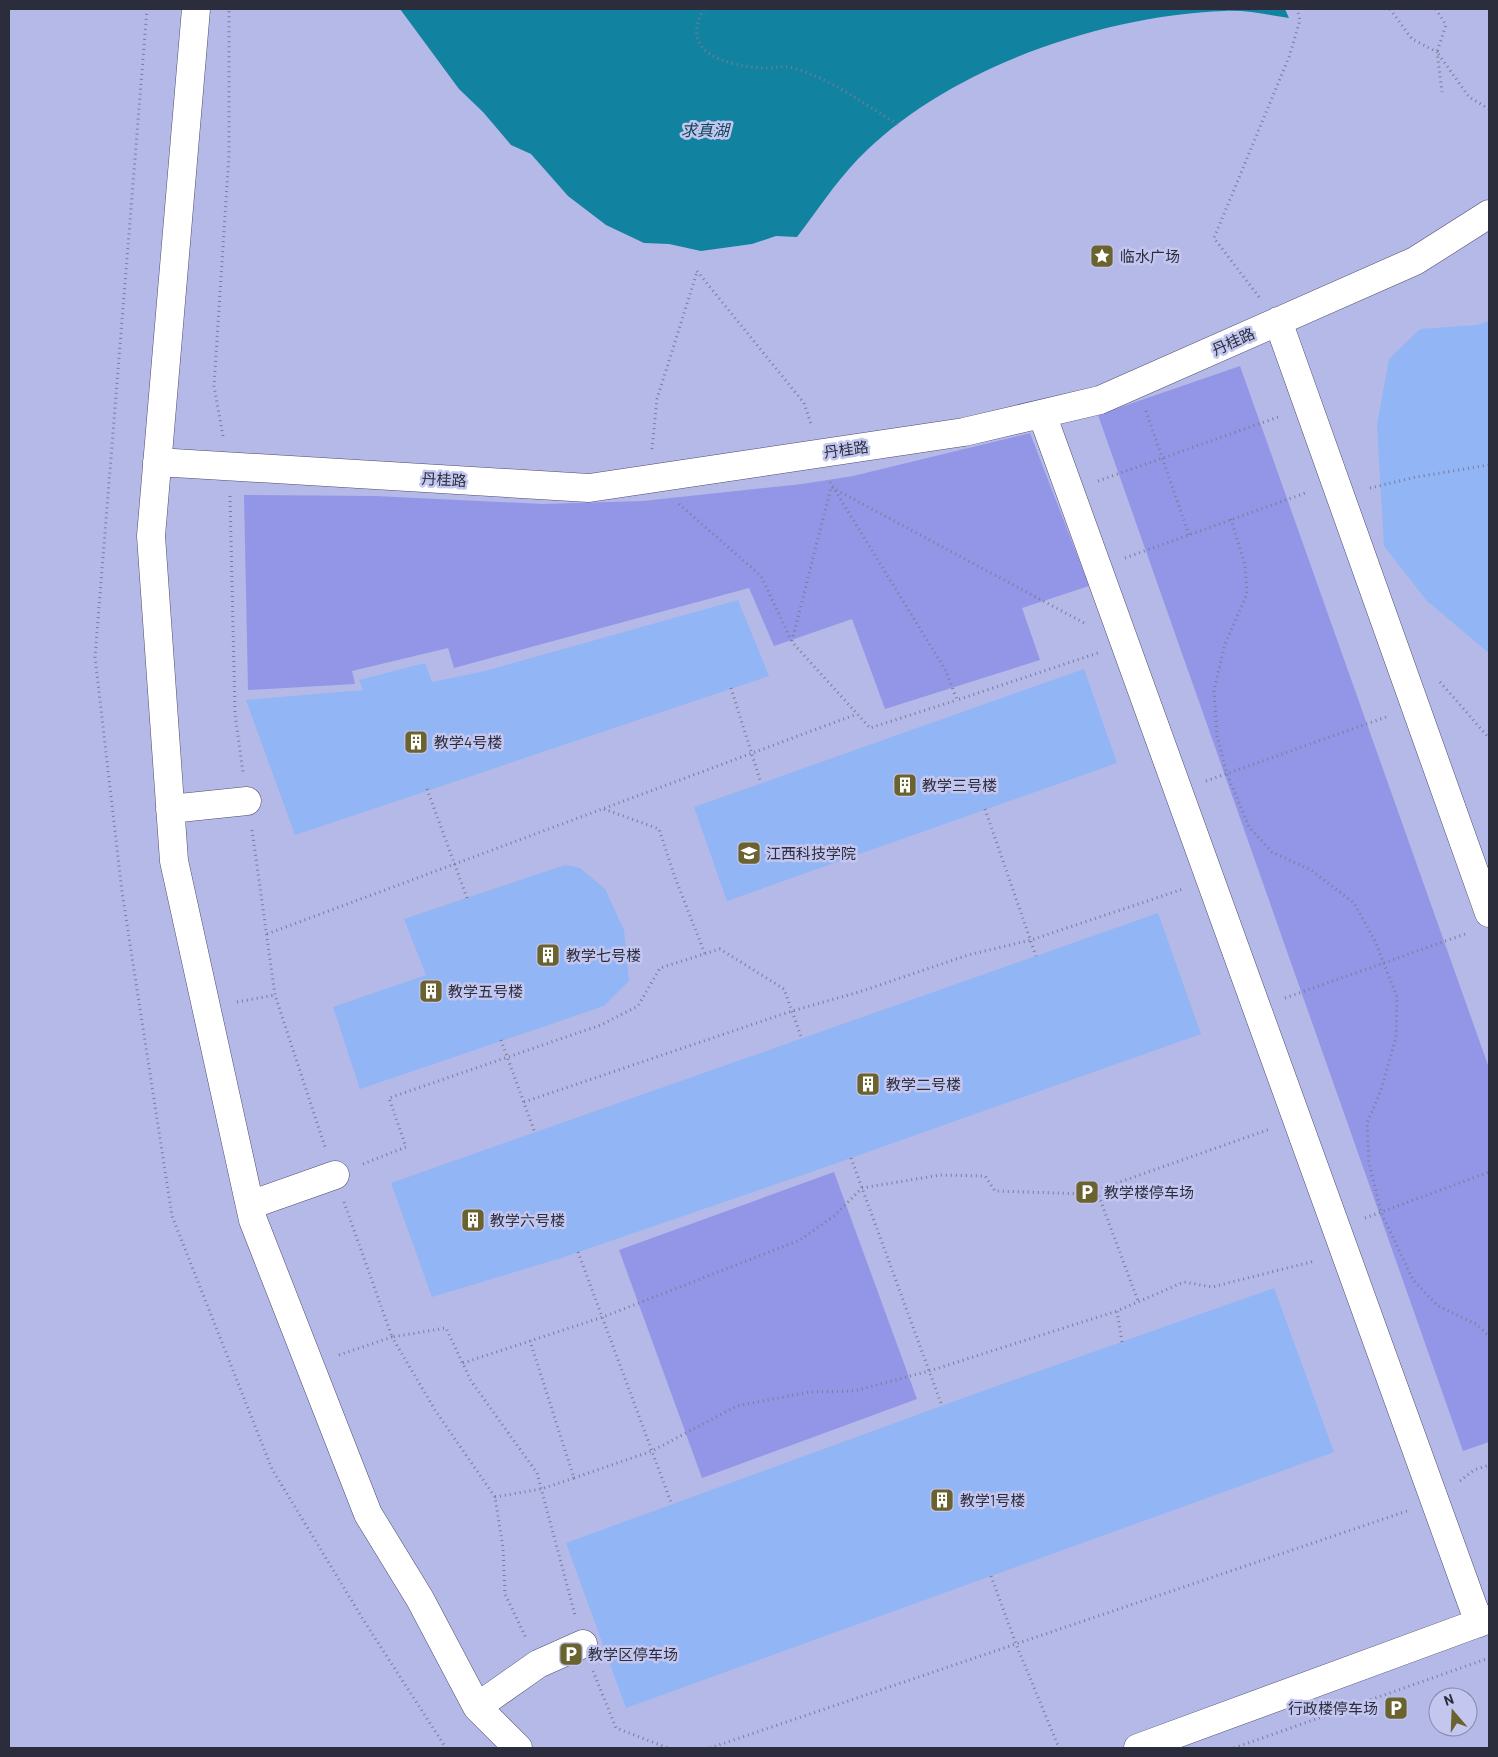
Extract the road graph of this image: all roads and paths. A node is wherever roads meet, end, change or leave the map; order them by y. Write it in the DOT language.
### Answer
graph roads {
  1 [pos="196,9"];
  2 [pos="229,9"];
  3 [pos="704,9"];
  4 [pos="1297,9"];
  5 [pos="1390,9"];
  6 [pos="1436,9"];
  7 [pos="1437,52"];
  8 [pos="1442,92"];
  9 [pos="1489,109"];
  10 [pos="899,125"];
  11 [pos="1489,214"];
  12 [pos="1278,322"];
  13 [pos="1136,385"];
  14 [pos="1308,407"];
  15 [pos="1042,414"];
  16 [pos="820,453"];
  17 [pos="1163,458"];
  18 [pos="158,462"];
  19 [pos="1489,465"];
  20 [pos="229,466"];
  21 [pos="649,479"];
  22 [pos="831,487"];
  23 [pos="1337,488"];
  24 [pos="1069,491"];
  25 [pos="1231,519"];
  26 [pos="1189,535"];
  27 [pos="1097,568"];
  28 [pos="792,642"];
  29 [pos="1124,644"];
  30 [pos="1435,676"];
  31 [pos="731,688"];
  32 [pos="958,700"];
  33 [pos="1416,706"];
  34 [pos="857,714"];
  35 [pos="1489,738"];
  36 [pos="1227,774"];
  37 [pos="762,783"];
  38 [pos="427,789"];
  39 [pos="1177,791"];
  40 [pos="247,800"];
  41 [pos="170,809"];
  42 [pos="604,809"];
  43 [pos="985,809"];
  44 [pos="1209,880"];
  45 [pos="467,898"];
  46 [pos="1480,922"];
  47 [pos="266,934"];
  48 [pos="1031,940"];
  49 [pos="705,954"];
  50 [pos="1036,956"];
  51 [pos="1384,962"];
  52 [pos="275,995"];
  53 [pos="206,1008"];
  54 [pos="1257,1009"];
  55 [pos="792,1011"];
  56 [pos="802,1039"];
  57 [pos="501,1040"];
  58 [pos="507,1057"];
  59 [pos="524,1102"];
  60 [pos="1297,1119"];
  61 [pos="535,1133"];
  62 [pos="851,1158"];
  63 [pos="1489,1172"];
  64 [pos="335,1175"];
  65 [pos="862,1188"];
  66 [pos="1097,1191"];
  67 [pos="250,1205"];
  68 [pos="1381,1212"];
  69 [pos="1341,1241"];
  70 [pos="578,1252"];
  71 [pos="1138,1301"];
  72 [pos="1117,1311"];
  73 [pos="603,1317"];
  74 [pos="1489,1336"];
  75 [pos="392,1337"];
  76 [pos="530,1340"];
  77 [pos="1122,1342"];
  78 [pos="462,1363"];
  79 [pos="310,1366"];
  80 [pos="929,1371"];
  81 [pos="942,1406"];
  82 [pos="652,1451"];
  83 [pos="574,1478"];
  84 [pos="541,1489"];
  85 [pos="495,1497"];
  86 [pos="1435,1501"];
  87 [pos="672,1505"];
  88 [pos="991,1576"];
  89 [pos="1484,1621"];
  90 [pos="582,1644"];
  91 [pos="1016,1644"];
  92 [pos="1489,1658"];
  93 [pos="538,1664"];
  94 [pos="477,1707"];
  95 [pos="518,1748"];
  96 [pos="668,1748"];
  97 [pos="710,1748"];
  98 [pos="1059,1748"];
  99 [pos="1138,1748"];
  100 [pos="1234,1748"];
  1 -- 18 [label="street"];
  2 -- 20 [label="path"];
  3 -- 10 [label="path"];
  4 -- 12 [label="path"];
  5 -- 7 [label="path"];
  6 -- 7 [label="path"];
  7 -- 8 [label="path"];
  7 -- 9 [label="path"];
  11 -- 12 [label="street, 丹桂路"];
  12 -- 13 [label="street, 丹桂路"];
  12 -- 14 [label="street"];
  13 -- 15 [label="street, 丹桂路"];
  13 -- 17 [label="path"];
  14 -- 17 [label="path"];
  14 -- 23 [label="street"];
  15 -- 16 [label="street, 丹桂路"];
  15 -- 24 [label="street"];
  16 -- 21 [label="street, 丹桂路"];
  16 -- 21 [label="path"];
  16 -- 22 [label="path"];
  17 -- 24 [label="path"];
  17 -- 26 [label="path"];
  18 -- 20 [label="street, 丹桂路"];
  18 -- 41 [label="street"];
  19 -- 23 [label="path"];
  20 -- 21 [label="street, 丹桂路"];
  20 -- 40 [label="path"];
  21 -- 28 [label="path"];
  22 -- 28 [label="path"];
  22 -- 29 [label="path"];
  22 -- 32 [label="path"];
  23 -- 25 [label="path"];
  23 -- 33 [label="street"];
  24 -- 27 [label="street"];
  25 -- 26 [label="path"];
  25 -- 36 [label="path"];
  26 -- 27 [label="path"];
  27 -- 29 [label="street"];
  28 -- 34 [label="path"];
  29 -- 32 [label="path"];
  29 -- 39 [label="street"];
  30 -- 35 [label="path"];
  31 -- 37 [label="path, bridge"];
  32 -- 34 [label="path"];
  33 -- 36 [label="path"];
  33 -- 46 [label="street"];
  34 -- 42 [label="path"];
  36 -- 39 [label="path"];
  36 -- 51 [label="path"];
  38 -- 45 [label="path, bridge"];
  39 -- 44 [label="street"];
  40 -- 41 [label="street"];
  40 -- 47 [label="path"];
  41 -- 53 [label="street"];
  42 -- 47 [label="path"];
  42 -- 49 [label="path"];
  43 -- 48 [label="path"];
  44 -- 48 [label="path"];
  44 -- 54 [label="street"];
  46 -- 51 [label="path"];
  47 -- 52 [label="path"];
  48 -- 50 [label="path"];
  48 -- 55 [label="path"];
  49 -- 55 [label="path"];
  49 -- 58 [label="path"];
  51 -- 54 [label="path"];
  51 -- 68 [label="path"];
  52 -- 53 [label="path"];
  52 -- 64 [label="path"];
  53 -- 67 [label="street"];
  54 -- 60 [label="street"];
  55 -- 56 [label="path"];
  55 -- 59 [label="path"];
  57 -- 58 [label="path"];
  58 -- 59 [label="path"];
  58 -- 64 [label="path"];
  59 -- 61 [label="path"];
  60 -- 66 [label="path"];
  60 -- 69 [label="street"];
  62 -- 65 [label="path"];
  63 -- 68 [label="path"];
  64 -- 67 [label="street"];
  64 -- 75 [label="path"];
  65 -- 66 [label="path"];
  65 -- 73 [label="path"];
  65 -- 80 [label="path"];
  66 -- 71 [label="path"];
  67 -- 79 [label="street"];
  68 -- 69 [label="path"];
  68 -- 74 [label="path"];
  69 -- 71 [label="path"];
  69 -- 86 [label="street"];
  70 -- 73 [label="path"];
  71 -- 72 [label="path"];
  72 -- 77 [label="path"];
  72 -- 80 [label="path"];
  73 -- 76 [label="path"];
  73 -- 82 [label="path"];
  75 -- 78 [label="path"];
  75 -- 79 [label="path"];
  75 -- 85 [label="path"];
  76 -- 78 [label="path"];
  76 -- 83 [label="path"];
  78 -- 84 [label="path"];
  79 -- 94 [label="street"];
  80 -- 81 [label="path"];
  80 -- 82 [label="path"];
  82 -- 83 [label="path"];
  82 -- 87 [label="path"];
  83 -- 84 [label="path"];
  84 -- 85 [label="path"];
  84 -- 90 [label="path"];
  85 -- 93 [label="path"];
  86 -- 89 [label="street"];
  86 -- 91 [label="path"];
  88 -- 91 [label="path"];
  89 -- 99 [label="street"];
  90 -- 93 [label="street"];
  90 -- 96 [label="path"];
  91 -- 97 [label="path"];
  91 -- 98 [label="path"];
  92 -- 100 [label="path"];
  93 -- 94 [label="street"];
  94 -- 95 [label="street"];
}
